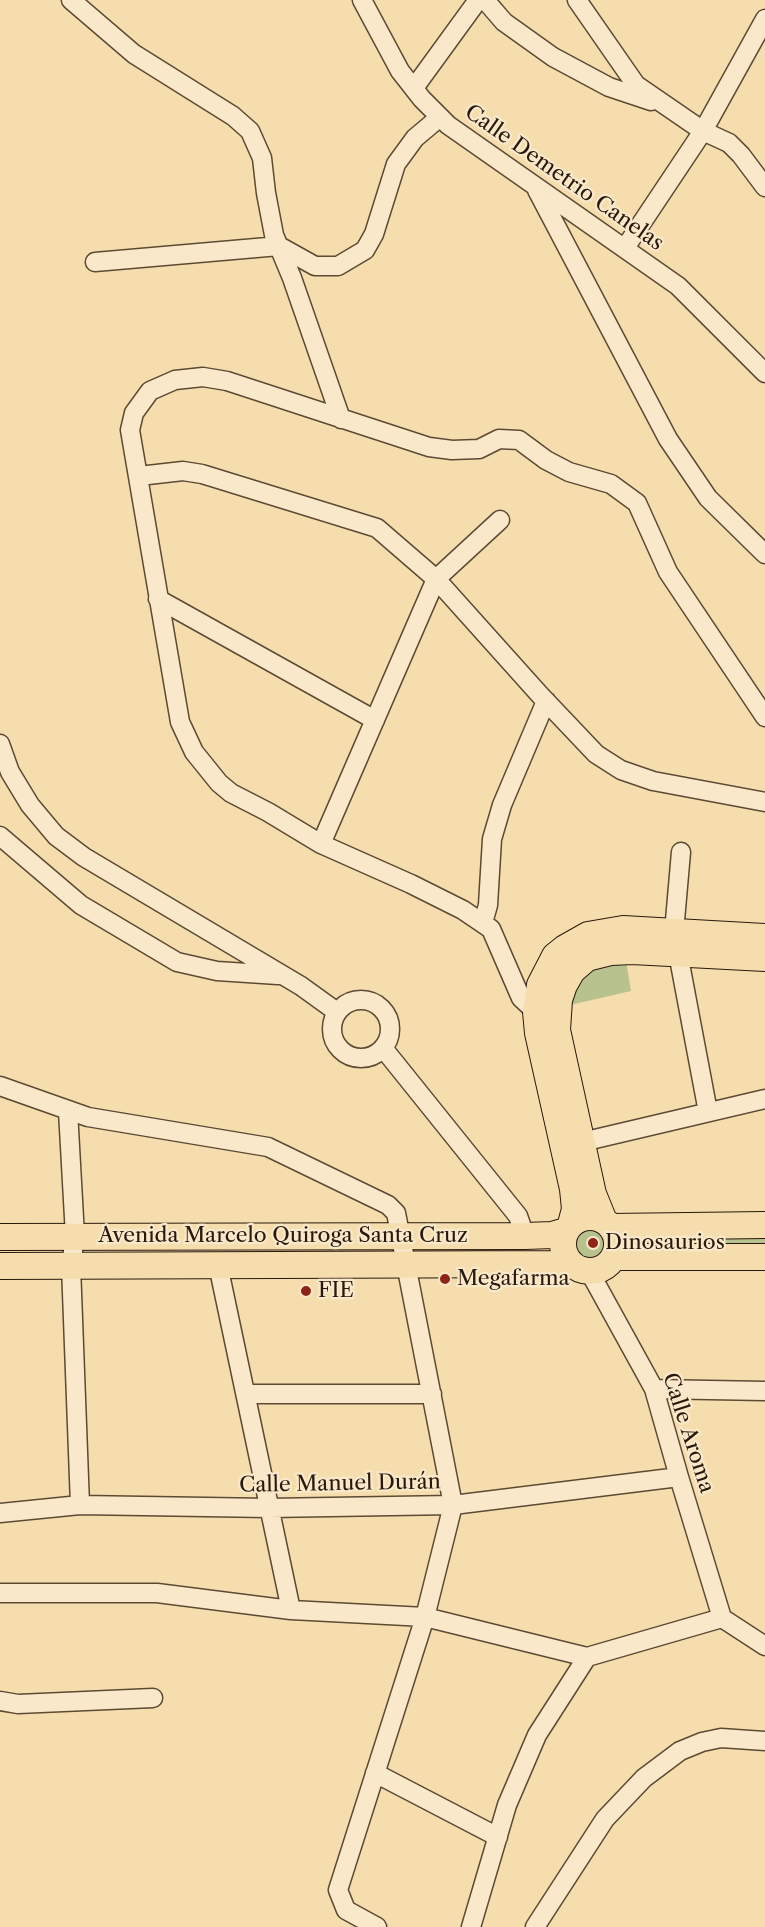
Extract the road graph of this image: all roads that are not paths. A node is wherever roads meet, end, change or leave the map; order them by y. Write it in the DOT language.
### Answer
graph roads {
  1 [pos="71,0"];
  2 [pos="362,0"];
  3 [pos="478,0"];
  4 [pos="486,0"];
  5 [pos="578,0"];
  6 [pos="765,19"];
  7 [pos="414,88"];
  8 [pos="669,107"];
  9 [pos="440,117"];
  10 [pos="703,131"];
  11 [pos="535,185"];
  12 [pos="765,187"];
  13 [pos="279,246"];
  14 [pos="625,248"];
  15 [pos="95,262"];
  16 [pos="765,373"];
  17 [pos="341,419"];
  18 [pos="139,476"];
  19 [pos="500,520"];
  20 [pos="765,554"];
  21 [pos="436,579"];
  22 [pos="158,599"];
  23 [pos="546,701"];
  24 [pos="765,717"];
  25 [pos="375,720"];
  26 [pos="0,744"];
  27 [pos="765,802"];
  28 [pos="0,836"];
  29 [pos="321,844"];
  30 [pos="681,852"];
  31 [pos="483,924"];
  32 [pos="765,937"];
  33 [pos="676,943"];
  34 [pos="765,958"];
  35 [pos="283,975"];
  36 [pos="337,1012"];
  37 [pos="544,1025"];
  38 [pos="383,1048"];
  39 [pos="0,1086"];
  40 [pos="765,1099"];
  41 [pos="68,1111"];
  42 [pos="708,1112"];
  43 [pos="582,1142"];
  44 [pos="608,1224"];
  45 [pos="765,1225"];
  46 [pos="568,1228"];
  47 [pos="75,1236"];
  48 [pos="401,1236"];
  49 [pos="525,1236"];
  50 [pos="0,1237"];
  51 [pos="614,1257"];
  52 [pos="765,1257"];
  53 [pos="218,1265"];
  54 [pos="407,1265"];
  55 [pos="0,1266"];
  56 [pos="71,1266"];
  57 [pos="582,1269"];
  58 [pos="654,1389"];
  59 [pos="765,1391"];
  60 [pos="247,1394"];
  61 [pos="432,1394"];
  62 [pos="679,1477"];
  63 [pos="80,1505"];
  64 [pos="453,1505"];
  65 [pos="269,1508"];
  66 [pos="0,1513"];
  67 [pos="0,1593"];
  68 [pos="291,1610"];
  69 [pos="425,1617"];
  70 [pos="722,1618"];
  71 [pos="765,1646"];
  72 [pos="587,1657"];
  73 [pos="153,1698"];
  74 [pos="0,1701"];
  75 [pos="765,1741"];
  76 [pos="375,1773"];
  77 [pos="498,1837"];
  78 [pos="377,1927"];
  79 [pos="471,1927"];
  80 [pos="535,1927"];
  1 -- 13 [label="street"];
  2 -- 7 [label="street, Calle Demetrio Canelas"];
  3 -- 7 [label="street"];
  4 -- 8 [label="street"];
  5 -- 8 [label="street"];
  6 -- 10 [label="street"];
  7 -- 9 [label="street, Calle Demetrio Canelas"];
  8 -- 10 [label="street"];
  9 -- 11 [label="street, Calle Demetrio Canelas"];
  9 -- 13 [label="street"];
  10 -- 12 [label="street"];
  10 -- 14 [label="street"];
  11 -- 14 [label="street, Calle Demetrio Canelas"];
  11 -- 20 [label="street"];
  13 -- 15 [label="street"];
  13 -- 17 [label="street"];
  14 -- 16 [label="street, Calle Demetrio Canelas"];
  17 -- 18 [label="street"];
  17 -- 24 [label="street"];
  18 -- 21 [label="street"];
  18 -- 22 [label="street"];
  19 -- 21 [label="street"];
  21 -- 23 [label="street"];
  21 -- 25 [label="street"];
  22 -- 25 [label="street"];
  22 -- 29 [label="street"];
  23 -- 27 [label="street"];
  23 -- 31 [label="street"];
  25 -- 29 [label="street"];
  26 -- 35 [label="street"];
  28 -- 35 [label="street"];
  29 -- 31 [label="street"];
  30 -- 33 [label="street"];
  31 -- 37 [label="street"];
  32 -- 33 [label="highway"];
  33 -- 34 [label="highway"];
  33 -- 37 [label="highway"];
  33 -- 42 [label="street"];
  35 -- 36 [label="street"];
  36 -- 38 [label="street"];
  36 -- 38 [label="street"];
  37 -- 43 [label="highway"];
  37 -- 46 [label="highway"];
  38 -- 49 [label="street"];
  39 -- 41 [label="street"];
  40 -- 42 [label="street"];
  41 -- 47 [label="street"];
  41 -- 48 [label="street"];
  42 -- 43 [label="street"];
  43 -- 44 [label="highway"];
  44 -- 45 [label="highway"];
  44 -- 46 [label="highway"];
  44 -- 51 [label="highway"];
  46 -- 49 [label="highway, Avenida Marcelo Quiroga Santa Cruz"];
  46 -- 57 [label="highway"];
  47 -- 48 [label="highway, Avenida Marcelo Quiroga Santa Cruz"];
  47 -- 50 [label="highway, Avenida Marcelo Quiroga Santa Cruz"];
  47 -- 56 [label="street"];
  48 -- 49 [label="highway, Avenida Marcelo Quiroga Santa Cruz"];
  48 -- 54 [label="street"];
  51 -- 52 [label="highway"];
  51 -- 57 [label="highway"];
  53 -- 54 [label="highway, Avenida Marcelo Quiroga Santa Cruz"];
  53 -- 56 [label="highway, Avenida Marcelo Quiroga Santa Cruz"];
  53 -- 60 [label="street"];
  54 -- 57 [label="highway, Avenida Marcelo Quiroga Santa Cruz"];
  54 -- 61 [label="street"];
  55 -- 56 [label="highway, Avenida Marcelo Quiroga Santa Cruz"];
  56 -- 63 [label="street"];
  57 -- 58 [label="street, Calle Aroma"];
  58 -- 59 [label="street"];
  58 -- 62 [label="street, Calle Aroma"];
  60 -- 61 [label="street"];
  60 -- 65 [label="street"];
  61 -- 64 [label="street"];
  62 -- 64 [label="street, Calle Manuel Durán"];
  62 -- 70 [label="street, Calle Aroma"];
  63 -- 65 [label="street, Calle Manuel Durán"];
  63 -- 66 [label="street, Calle Manuel Durán"];
  64 -- 65 [label="street, Calle Manuel Durán"];
  64 -- 69 [label="street"];
  65 -- 68 [label="street"];
  67 -- 68 [label="street"];
  68 -- 69 [label="street"];
  69 -- 72 [label="street"];
  69 -- 76 [label="street"];
  70 -- 71 [label="street"];
  70 -- 72 [label="street"];
  72 -- 77 [label="street"];
  73 -- 74 [label="street"];
  75 -- 80 [label="street"];
  76 -- 77 [label="street"];
  76 -- 78 [label="street"];
  77 -- 79 [label="street"];
}
